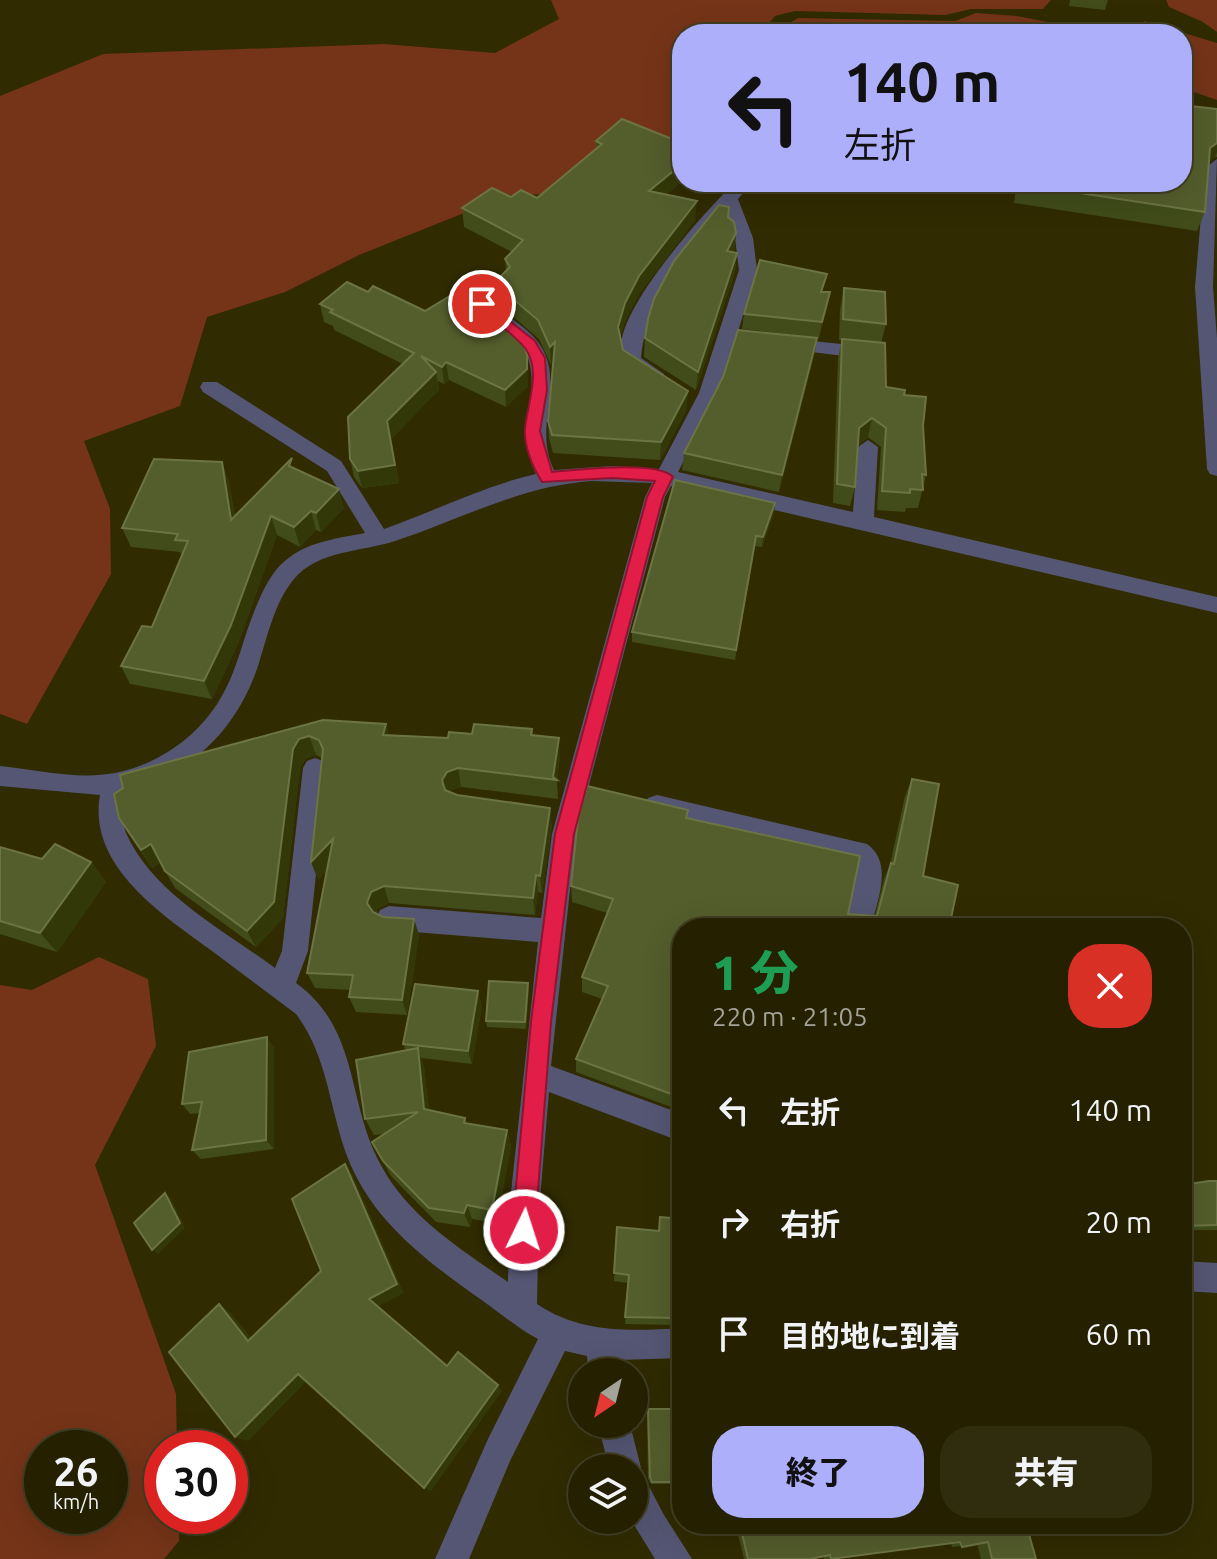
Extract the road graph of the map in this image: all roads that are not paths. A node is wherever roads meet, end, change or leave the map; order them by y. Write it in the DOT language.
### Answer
graph roads {
  1 [pos="1217,164"];
  2 [pos="735,192"];
  3 [pos="737,192"];
  4 [pos="1213,223"];
  5 [pos="500,283"];
  6 [pos="727,337"];
  7 [pos="885,354"];
  8 [pos="668,383"];
  9 [pos="210,387"];
  10 [pos="868,447"];
  11 [pos="1217,469"];
  12 [pos="665,477"];
  13 [pos="548,478"];
  14 [pos="863,523"];
  15 [pos="379,538"];
  16 [pos="1217,605"];
  17 [pos="315,768"];
  18 [pos="0,776"];
  19 [pos="114,784"];
  20 [pos="575,786"];
  21 [pos="605,793"];
  22 [pos="635,800"];
  23 [pos="389,918"];
  24 [pos="860,918"];
  25 [pos="551,931"];
  26 [pos="281,987"];
  27 [pos="537,1074"];
  28 [pos="672,1125"];
  29 [pos="1192,1277"];
  30 [pos="1217,1278"];
  31 [pos="522,1311"];
  32 [pos="558,1333"];
  33 [pos="672,1345"];
  34 [pos="603,1358"];
  35 [pos="648,1519"];
  36 [pos="452,1559"];
  37 [pos="675,1559"];
  1 -- 4 [label="street"];
  2 -- 8 [label="street"];
  3 -- 6 [label="street"];
  4 -- 11 [label="street"];
  5 -- 13 [label="street"];
  6 -- 7 [label="street"];
  6 -- 12 [label="street"];
  9 -- 15 [label="street"];
  10 -- 14 [label="street"];
  12 -- 13 [label="street"];
  12 -- 14 [label="street"];
  12 -- 20 [label="street"];
  13 -- 15 [label="street"];
  14 -- 16 [label="street"];
  15 -- 19 [label="street"];
  17 -- 26 [label="street"];
  18 -- 19 [label="street"];
  19 -- 26 [label="street"];
  20 -- 21 [label="street"];
  20 -- 25 [label="street"];
  22 -- 24 [label="street"];
  23 -- 25 [label="street"];
  25 -- 27 [label="street"];
  26 -- 31 [label="street"];
  27 -- 28 [label="street"];
  27 -- 31 [label="street"];
  29 -- 30 [label="street"];
  31 -- 32 [label="street"];
  32 -- 34 [label="street"];
  32 -- 36 [label="street"];
  33 -- 34 [label="street"];
  35 -- 37 [label="street"];
}
